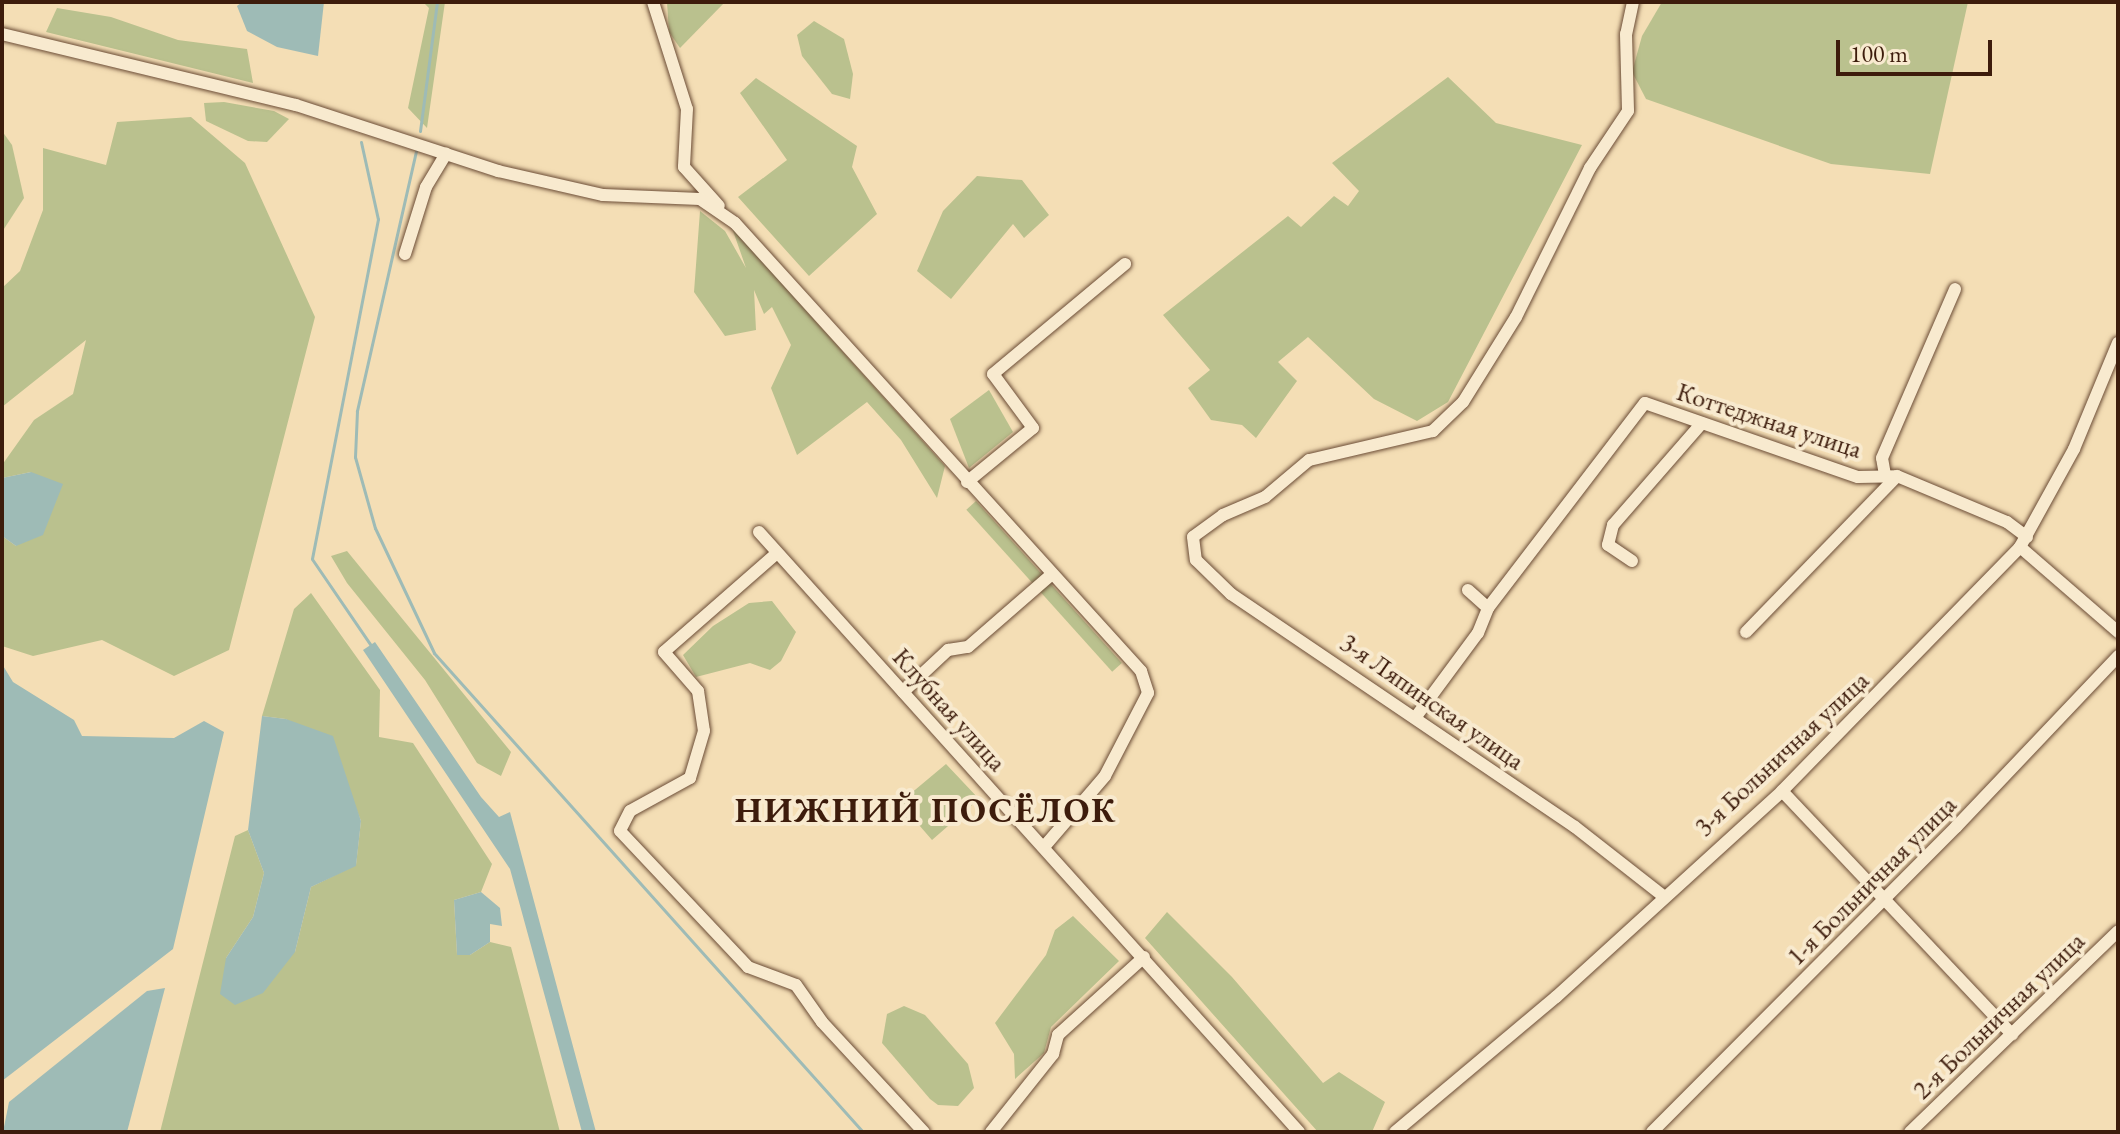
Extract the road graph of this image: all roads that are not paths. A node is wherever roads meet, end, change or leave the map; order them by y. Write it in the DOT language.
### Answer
graph roads {
  1 [pos="653,2"];
  2 [pos="1633,2"];
  3 [pos="2,34"];
  4 [pos="446,154"];
  5 [pos="735,223"];
  6 [pos="405,254"];
  7 [pos="1125,264"];
  8 [pos="1955,289"];
  9 [pos="2118,343"];
  10 [pos="1702,423"];
  11 [pos="1891,476"];
  12 [pos="967,482"];
  13 [pos="759,532"];
  14 [pos="2023,542"];
  15 [pos="777,553"];
  16 [pos="1632,561"];
  17 [pos="1052,574"];
  18 [pos="1468,590"];
  19 [pos="1488,608"];
  20 [pos="1746,632"];
  21 [pos="2118,632"];
  22 [pos="2118,656"];
  23 [pos="903,692"];
  24 [pos="1415,718"];
  25 [pos="1782,791"];
  26 [pos="1044,847"];
  27 [pos="1662,895"];
  28 [pos="1887,897"];
  29 [pos="2118,931"];
  30 [pos="1144,957"];
  31 [pos="2012,1034"];
  32 [pos="924,1132"];
  33 [pos="991,1132"];
  34 [pos="1299,1132"];
  35 [pos="1395,1132"];
  36 [pos="1652,1132"];
  37 [pos="1910,1132"];
  1 -- 5 [label="street"];
  2 -- 24 [label="street, 3-я Ляпинская улица"];
  3 -- 4 [label="street"];
  4 -- 5 [label="street"];
  4 -- 6 [label="street"];
  5 -- 12 [label="street"];
  7 -- 12 [label="street"];
  8 -- 11 [label="street"];
  9 -- 14 [label="street, 3-я Больничная улица"];
  10 -- 11 [label="street, Коттеджная улица"];
  10 -- 16 [label="street"];
  10 -- 19 [label="street, Коттеджная улица"];
  11 -- 14 [label="street, Коттеджная улица"];
  11 -- 20 [label="street"];
  12 -- 17 [label="street"];
  13 -- 15 [label="street, Клубная улица"];
  14 -- 21 [label="street, Коттеджная улица"];
  14 -- 25 [label="street, 3-я Больничная улица"];
  15 -- 23 [label="street, Клубная улица"];
  15 -- 32 [label="street"];
  17 -- 23 [label="street"];
  17 -- 26 [label="street"];
  18 -- 19 [label="street"];
  19 -- 24 [label="street"];
  22 -- 28 [label="street, 1-я Больничная улица"];
  23 -- 26 [label="street, Клубная улица"];
  24 -- 27 [label="street, 3-я Ляпинская улица"];
  25 -- 27 [label="street, 3-я Больничная улица"];
  25 -- 28 [label="street"];
  26 -- 30 [label="street, Клубная улица"];
  27 -- 35 [label="street, 3-я Больничная улица"];
  28 -- 31 [label="street"];
  28 -- 36 [label="street, 1-я Больничная улица"];
  29 -- 31 [label="street, 2-я Больничная улица"];
  30 -- 33 [label="street"];
  30 -- 34 [label="street, Клубная улица"];
  31 -- 37 [label="street, 2-я Больничная улица"];
}
